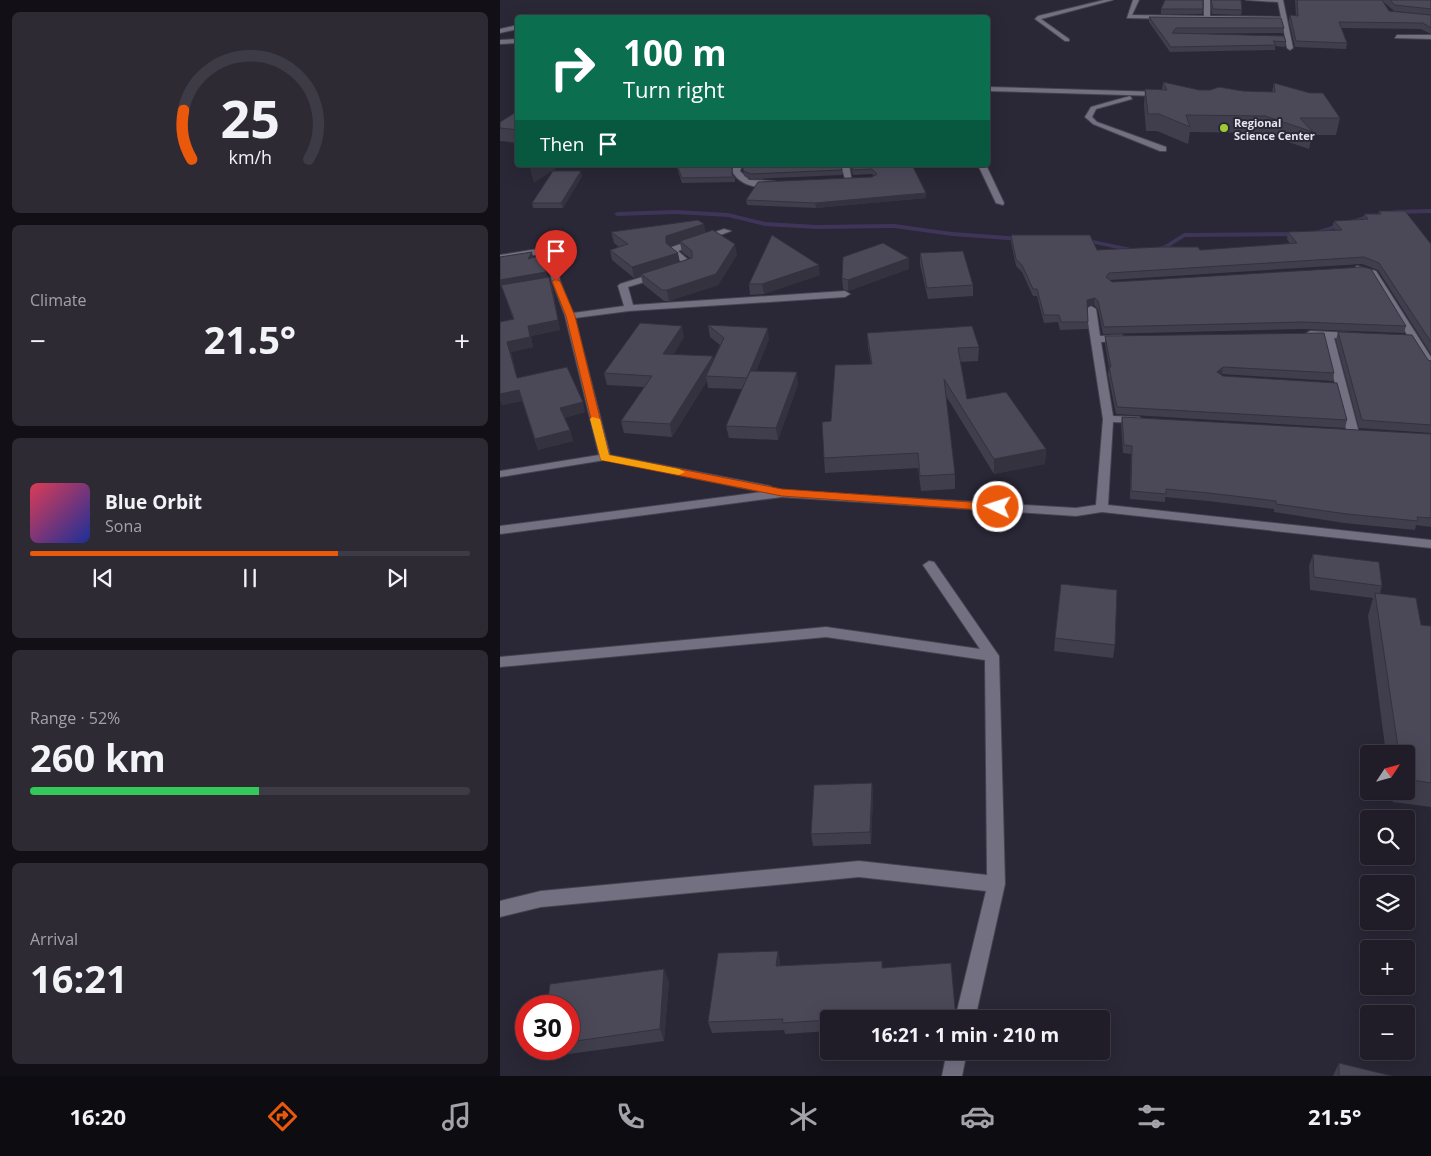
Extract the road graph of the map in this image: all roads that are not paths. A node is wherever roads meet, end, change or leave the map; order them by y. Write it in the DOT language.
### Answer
graph roads {
  1 [pos="1110,0"];
  2 [pos="1136,0"];
  3 [pos="1207,0"];
  4 [pos="1249,0"];
  5 [pos="1280,0"];
  6 [pos="1207,17"];
  7 [pos="1284,19"];
  8 [pos="515,28"];
  9 [pos="500,31"];
  10 [pos="1278,36"];
  11 [pos="1288,36"];
  12 [pos="1396,37"];
  13 [pos="1431,37"];
  14 [pos="515,40"];
  15 [pos="1067,40"];
  16 [pos="500,42"];
  17 [pos="1290,48"];
  18 [pos="990,89"];
  19 [pos="1147,94"];
  20 [pos="1165,94"];
  21 [pos="1163,149"];
  22 [pos="737,167"];
  23 [pos="846,167"];
  24 [pos="983,167"];
  25 [pos="839,180"];
  26 [pos="784,183"];
  27 [pos="1000,203"];
  28 [pos="727,231"];
  29 [pos="500,258"];
  30 [pos="1342,270"];
  31 [pos="845,294"];
  32 [pos="629,308"];
  33 [pos="1091,310"];
  34 [pos="570,316"];
  35 [pos="1301,334"];
  36 [pos="1328,335"];
  37 [pos="1367,336"];
  38 [pos="1134,338"];
  39 [pos="1095,339"];
  40 [pos="1431,365"];
  41 [pos="1108,418"];
  42 [pos="1148,421"];
  43 [pos="1353,433"];
  44 [pos="605,458"];
  45 [pos="500,474"];
  46 [pos="782,493"];
  47 [pos="1102,508"];
  48 [pos="500,530"];
  49 [pos="1431,544"];
  50 [pos="929,565"];
  51 [pos="992,656"];
  52 [pos="500,662"];
  53 [pos="996,884"];
  54 [pos="500,909"];
  55 [pos="967,1010"];
  56 [pos="955,1060"];
  57 [pos="952,1076"];
  1 -- 15 [label="street"];
  2 -- 6 [label="street"];
  3 -- 6 [label="street"];
  4 -- 5 [label="street"];
  5 -- 7 [label="street"];
  6 -- 7 [label="street"];
  7 -- 11 [label="street"];
  8 -- 9 [label="street"];
  10 -- 11 [label="street"];
  11 -- 17 [label="street"];
  12 -- 13 [label="street"];
  14 -- 16 [label="street"];
  18 -- 19 [label="street"];
  19 -- 20 [label="street"];
  19 -- 21 [label="street"];
  22 -- 26 [label="street"];
  23 -- 25 [label="street"];
  24 -- 27 [label="street"];
  28 -- 32 [label="street"];
  29 -- 34 [label="street"];
  30 -- 40 [label="street"];
  31 -- 32 [label="street"];
  32 -- 34 [label="street"];
  33 -- 39 [label="street"];
  34 -- 44 [label="street"];
  35 -- 36 [label="street"];
  36 -- 37 [label="street"];
  36 -- 43 [label="street"];
  38 -- 39 [label="street"];
  39 -- 41 [label="street"];
  41 -- 42 [label="street"];
  41 -- 47 [label="street"];
  44 -- 45 [label="street"];
  44 -- 46 [label="street"];
  46 -- 47 [label="street"];
  46 -- 48 [label="street"];
  47 -- 49 [label="street"];
  50 -- 51 [label="street"];
  51 -- 52 [label="street"];
  51 -- 53 [label="street"];
  53 -- 54 [label="street"];
  53 -- 55 [label="street"];
  56 -- 57 [label="street"];
}
